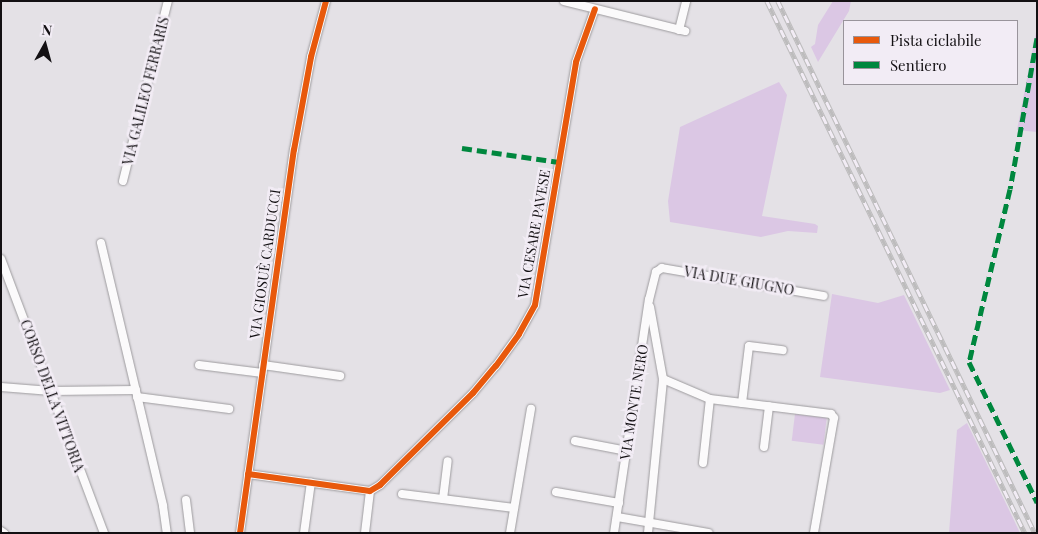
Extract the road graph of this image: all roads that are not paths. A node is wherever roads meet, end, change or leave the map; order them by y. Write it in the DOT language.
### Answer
graph roads {
  1 [pos="168,1"];
  2 [pos="326,1"];
  3 [pos="564,1"];
  4 [pos="686,1"];
  5 [pos="595,9"];
  6 [pos="123,181"];
  7 [pos="101,243"];
  8 [pos="1,259"];
  9 [pos="656,272"];
  10 [pos="824,296"];
  11 [pos="649,300"];
  12 [pos="783,350"];
  13 [pos="199,365"];
  14 [pos="263,369"];
  15 [pos="340,376"];
  16 [pos="663,379"];
  17 [pos="1,387"];
  18 [pos="51,391"];
  19 [pos="137,393"];
  20 [pos="710,399"];
  21 [pos="742,403"];
  22 [pos="769,406"];
  23 [pos="531,408"];
  24 [pos="229,409"];
  25 [pos="575,441"];
  26 [pos="764,447"];
  27 [pos="627,451"];
  28 [pos="448,461"];
  29 [pos="703,463"];
  30 [pos="248,474"];
  31 [pos="311,482"];
  32 [pos="370,490"];
  33 [pos="556,492"];
  34 [pos="402,494"];
  35 [pos="443,499"];
  36 [pos="186,500"];
  37 [pos="619,503"];
  38 [pos="514,508"];
  39 [pos="617,517"];
  40 [pos="649,523"];
  41 [pos="104,533"];
  42 [pos="167,533"];
  43 [pos="190,533"];
  44 [pos="240,533"];
  45 [pos="304,533"];
  46 [pos="365,533"];
  47 [pos="510,533"];
  48 [pos="614,533"];
  49 [pos="648,533"];
  50 [pos="709,533"];
  51 [pos="814,533"];
  1 -- 6 [label="street, VIA GALILEO FERRARIS"];
  2 -- 14 [label="street, VIA GIOSUÈ CARDUCCI"];
  3 -- 5 [label="street"];
  4 -- 5 [label="street"];
  5 -- 32 [label="street, VIA CESARE PAVESE"];
  7 -- 19 [label="street"];
  8 -- 18 [label="street, CORSO DELLA VITTORIA"];
  9 -- 10 [label="street, VIA DUE GIUGNO"];
  9 -- 11 [label="street, VIA MONTE NERO"];
  11 -- 16 [label="street"];
  11 -- 27 [label="street, VIA MONTE NERO"];
  12 -- 21 [label="street"];
  13 -- 14 [label="street"];
  14 -- 15 [label="street"];
  14 -- 30 [label="street, VIA GIOSUÈ CARDUCCI"];
  16 -- 20 [label="street"];
  16 -- 40 [label="street"];
  17 -- 18 [label="street"];
  18 -- 19 [label="street"];
  18 -- 41 [label="street, CORSO DELLA VITTORIA"];
  19 -- 24 [label="street"];
  19 -- 42 [label="street"];
  20 -- 21 [label="street"];
  20 -- 29 [label="street"];
  21 -- 22 [label="street"];
  22 -- 26 [label="street"];
  22 -- 51 [label="street"];
  23 -- 38 [label="street"];
  25 -- 27 [label="street"];
  27 -- 37 [label="street, VIA MONTE NERO"];
  28 -- 35 [label="street"];
  30 -- 31 [label="street"];
  30 -- 44 [label="street, VIA GIOSUÈ CARDUCCI"];
  31 -- 32 [label="street"];
  31 -- 45 [label="street"];
  32 -- 46 [label="street"];
  33 -- 37 [label="street"];
  34 -- 35 [label="street"];
  35 -- 38 [label="street"];
  36 -- 43 [label="street"];
  37 -- 39 [label="street, VIA MONTE NERO"];
  38 -- 47 [label="street"];
  39 -- 40 [label="street"];
  39 -- 48 [label="street, VIA MONTE NERO"];
  40 -- 49 [label="street"];
  40 -- 50 [label="street"];
}
